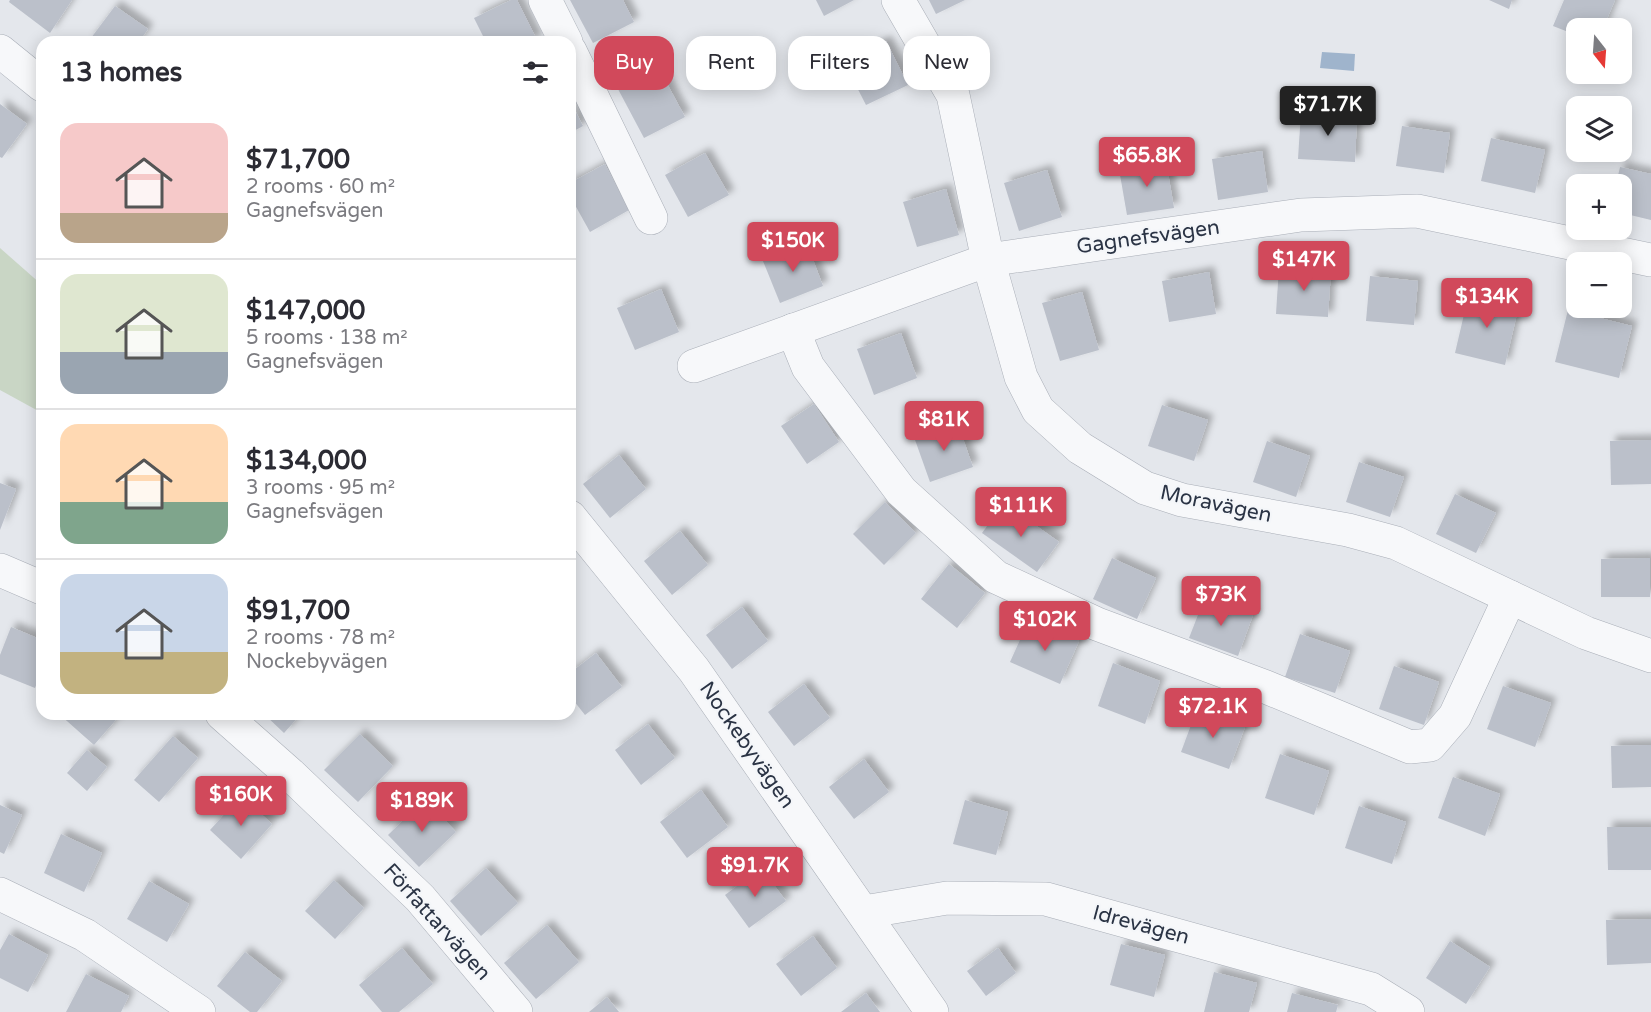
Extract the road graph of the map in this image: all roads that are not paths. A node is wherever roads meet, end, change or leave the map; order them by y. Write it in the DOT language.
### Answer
graph roads {
  1 [pos="546,0"];
  2 [pos="898,0"];
  3 [pos="563,36"];
  4 [pos="0,51"];
  5 [pos="576,63"];
  6 [pos="36,80"];
  7 [pos="651,218"];
  8 [pos="988,260"];
  9 [pos="1651,260"];
  10 [pos="793,330"];
  11 [pos="694,366"];
  12 [pos="576,524"];
  13 [pos="0,570"];
  14 [pos="36,585"];
  15 [pos="1510,597"];
  16 [pos="1651,656"];
  17 [pos="229,720"];
  18 [pos="0,894"];
  19 [pos="864,912"];
  20 [pos="199,1012"];
  21 [pos="516,1012"];
  22 [pos="932,1012"];
  23 [pos="1408,1012"];
  1 -- 3 [label="street"];
  2 -- 8 [label="street, Moravägen"];
  4 -- 6 [label="street"];
  5 -- 7 [label="street"];
  8 -- 9 [label="street, Gagnefsvägen"];
  8 -- 10 [label="street, Gagnefsvägen"];
  8 -- 15 [label="street, Moravägen"];
  10 -- 11 [label="street, Gagnefsvägen"];
  10 -- 15 [label="street"];
  12 -- 19 [label="street, Nockebyvägen"];
  13 -- 14 [label="street"];
  15 -- 16 [label="street, Moravägen"];
  17 -- 21 [label="street, Författarvägen"];
  18 -- 20 [label="street"];
  19 -- 22 [label="street, Nockebyvägen"];
  19 -- 23 [label="street, Idrevägen"];
}
